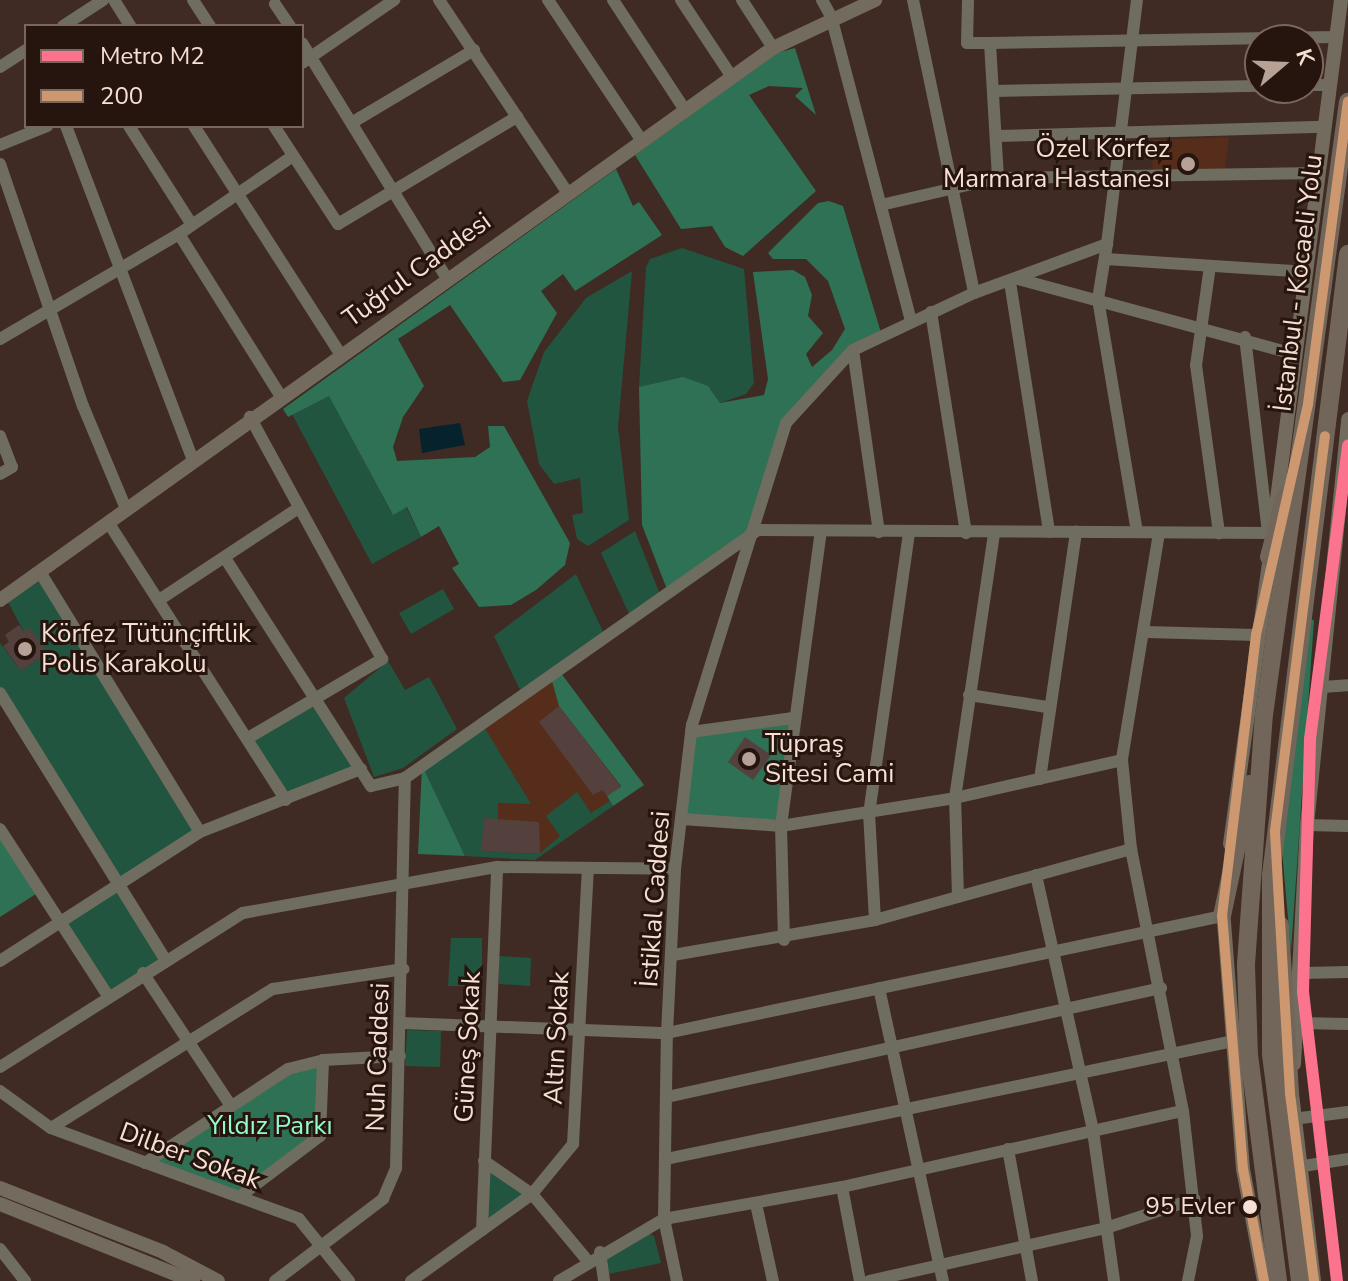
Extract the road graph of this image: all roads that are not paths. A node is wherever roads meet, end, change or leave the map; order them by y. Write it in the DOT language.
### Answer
graph roads {
  1 [pos="103,0"];
  2 [pos="114,0"];
  3 [pos="193,0"];
  4 [pos="394,0"];
  5 [pos="439,0"];
  6 [pos="548,0"];
  7 [pos="613,0"];
  8 [pos="681,0"];
  9 [pos="742,0"];
  10 [pos="822,0"];
  11 [pos="875,0"];
  12 [pos="913,0"];
  13 [pos="968,0"];
  14 [pos="1137,0"];
  15 [pos="1341,0"];
  16 [pos="275,4"];
  17 [pos="831,16"];
  18 [pos="66,24"];
  19 [pos="129,24"];
  20 [pos="209,24"];
  21 [pos="289,24"];
  22 [pos="1335,37"];
  23 [pos="1132,42"];
  24 [pos="990,43"];
  25 [pos="773,48"];
  26 [pos="474,50"];
  27 [pos="24,51"];
  28 [pos="307,60"];
  29 [pos="0,67"];
  30 [pos="732,77"];
  31 [pos="1324,85"];
  32 [pos="1329,85"];
  33 [pos="1244,86"];
  34 [pos="1126,88"];
  35 [pos="993,91"];
  36 [pos="1348,102"];
  37 [pos="685,110"];
  38 [pos="517,117"];
  39 [pos="353,122"];
  40 [pos="1323,127"];
  41 [pos="42,128"];
  42 [pos="67,128"];
  43 [pos="130,128"];
  44 [pos="195,128"];
  45 [pos="275,128"];
  46 [pos="1121,132"];
  47 [pos="996,136"];
  48 [pos="642,141"];
  49 [pos="0,145"];
  50 [pos="293,156"];
  51 [pos="0,164"];
  52 [pos="1316,173"];
  53 [pos="998,178"];
  54 [pos="1115,178"];
  55 [pos="952,186"];
  56 [pos="396,189"];
  57 [pos="567,192"];
  58 [pos="239,195"];
  59 [pos="881,205"];
  60 [pos="192,225"];
  61 [pos="179,234"];
  62 [pos="1107,244"];
  63 [pos="1348,254"];
  64 [pos="1106,259"];
  65 [pos="1210,266"];
  66 [pos="118,270"];
  67 [pos="1305,272"];
  68 [pos="447,279"];
  69 [pos="1014,280"];
  70 [pos="974,293"];
  71 [pos="1098,299"];
  72 [pos="51,311"];
  73 [pos="931,312"];
  74 [pos="911,321"];
  75 [pos="1200,325"];
  76 [pos="1245,337"];
  77 [pos="0,339"];
  78 [pos="853,350"];
  79 [pos="1295,354"];
  80 [pos="341,355"];
  81 [pos="280,395"];
  82 [pos="1308,404"];
  83 [pos="250,417"];
  84 [pos="1348,419"];
  85 [pos="0,436"];
  86 [pos="193,460"];
  87 [pos="0,474"];
  88 [pos="126,509"];
  89 [pos="297,509"];
  90 [pos="108,522"];
  91 [pos="758,530"];
  92 [pos="821,532"];
  93 [pos="879,532"];
  94 [pos="909,532"];
  95 [pos="1049,532"];
  96 [pos="1076,532"];
  97 [pos="1137,532"];
  98 [pos="966,533"];
  99 [pos="994,533"];
  100 [pos="1159,533"];
  101 [pos="1219,533"];
  102 [pos="1270,533"];
  103 [pos="1269,557"];
  104 [pos="225,558"];
  105 [pos="40,572"];
  106 [pos="0,600"];
  107 [pos="159,600"];
  108 [pos="1146,632"];
  109 [pos="1256,635"];
  110 [pos="1348,685"];
  111 [pos="1322,687"];
  112 [pos="0,693"];
  113 [pos="969,695"];
  114 [pos="317,698"];
  115 [pos="1047,707"];
  116 [pos="1264,715"];
  117 [pos="793,718"];
  118 [pos="691,732"];
  119 [pos="248,738"];
  120 [pos="1122,760"];
  121 [pos="361,769"];
  122 [pos="405,778"];
  123 [pos="1040,779"];
  124 [pos="955,798"];
  125 [pos="286,800"];
  126 [pos="869,814"];
  127 [pos="682,819"];
  128 [pos="1307,825"];
  129 [pos="781,826"];
  130 [pos="1348,826"];
  131 [pos="0,829"];
  132 [pos="1275,831"];
  133 [pos="200,832"];
  134 [pos="1131,849"];
  135 [pos="497,867"];
  136 [pos="588,869"];
  137 [pos="675,869"];
  138 [pos="1036,875"];
  139 [pos="402,881"];
  140 [pos="120,883"];
  141 [pos="958,897"];
  142 [pos="1222,916"];
  143 [pos="875,920"];
  144 [pos="59,925"];
  145 [pos="1148,930"];
  146 [pos="784,940"];
  147 [pos="1053,951"];
  148 [pos="673,955"];
  149 [pos="165,959"];
  150 [pos="0,961"];
  151 [pos="403,969"];
  152 [pos="1348,972"];
  153 [pos="143,973"];
  154 [pos="1302,973"];
  155 [pos="879,988"];
  156 [pos="1161,988"];
  157 [pos="108,996"];
  158 [pos="1067,1010"];
  159 [pos="402,1023"];
  160 [pos="1300,1023"];
  161 [pos="1348,1024"];
  162 [pos="494,1027"];
  163 [pos="579,1032"];
  164 [pos="667,1033"];
  165 [pos="1234,1041"];
  166 [pos="186,1042"];
  167 [pos="893,1049"];
  168 [pos="1172,1054"];
  169 [pos="400,1056"];
  170 [pos="323,1060"];
  171 [pos="0,1067"];
  172 [pos="1081,1073"];
  173 [pos="0,1091"];
  174 [pos="1290,1093"];
  175 [pos="667,1097"];
  176 [pos="229,1103"];
  177 [pos="907,1109"];
  178 [pos="1183,1111"];
  179 [pos="1348,1112"];
  180 [pos="1293,1119"];
  181 [pos="51,1128"];
  182 [pos="1093,1131"];
  183 [pos="1008,1149"];
  184 [pos="666,1159"];
  185 [pos="1348,1159"];
  186 [pos="484,1161"];
  187 [pos="145,1163"];
  188 [pos="1297,1167"];
  189 [pos="920,1170"];
  190 [pos="842,1187"];
  191 [pos="0,1188"];
  192 [pos="532,1194"];
  193 [pos="239,1197"];
  194 [pos="1194,1199"];
  195 [pos="0,1204"];
  196 [pos="756,1204"];
  197 [pos="664,1219"];
  198 [pos="1106,1228"];
  199 [pos="482,1230"];
  200 [pos="323,1245"];
  201 [pos="1027,1246"];
  202 [pos="0,1249"];
  203 [pos="600,1252"];
  204 [pos="161,1258"];
  205 [pos="587,1260"];
  206 [pos="940,1265"];
  207 [pos="25,1281"];
  208 [pos="155,1281"];
  209 [pos="193,1281"];
  210 [pos="218,1281"];
  211 [pos="275,1281"];
  212 [pos="349,1281"];
  213 [pos="411,1281"];
  214 [pos="559,1281"];
  215 [pos="604,1281"];
  216 [pos="677,1281"];
  217 [pos="773,1281"];
  218 [pos="860,1281"];
  219 [pos="869,1281"];
  220 [pos="943,1281"];
  221 [pos="1032,1281"];
  222 [pos="1114,1281"];
  223 [pos="1188,1281"];
  224 [pos="1264,1281"];
  225 [pos="1278,1281"];
  226 [pos="1300,1281"];
  227 [pos="1314,1281"];
  1 -- 18 [label="street"];
  2 -- 19 [label="street"];
  3 -- 20 [label="street"];
  4 -- 28 [label="street"];
  5 -- 26 [label="street"];
  6 -- 48 [label="street"];
  7 -- 37 [label="street"];
  8 -- 30 [label="street"];
  9 -- 25 [label="street"];
  10 -- 17 [label="street"];
  11 -- 17 [label="main road, Tuğrul Caddesi"];
  12 -- 55 [label="street"];
  13 -- 24 [label="street"];
  14 -- 23 [label="street"];
  15 -- 22 [label="main road"];
  16 -- 21 [label="street"];
  17 -- 25 [label="main road, Tuğrul Caddesi"];
  17 -- 59 [label="street"];
  22 -- 23 [label="street"];
  22 -- 32 [label="main road"];
  23 -- 24 [label="street"];
  23 -- 34 [label="street"];
  24 -- 35 [label="street"];
  25 -- 30 [label="main road, Tuğrul Caddesi"];
  26 -- 38 [label="street"];
  26 -- 39 [label="street"];
  27 -- 29 [label="street"];
  28 -- 39 [label="street"];
  30 -- 37 [label="main road, Tuğrul Caddesi"];
  31 -- 32 [label="street"];
  32 -- 40 [label="main road"];
  33 -- 34 [label="street"];
  34 -- 35 [label="street"];
  34 -- 46 [label="street"];
  35 -- 47 [label="street"];
  36 -- 82 [label="highway, İstanbul - Kocaeli Yolu"];
  37 -- 48 [label="main road, Tuğrul Caddesi"];
  38 -- 56 [label="street"];
  38 -- 57 [label="street"];
  39 -- 56 [label="street"];
  40 -- 46 [label="street"];
  40 -- 52 [label="main road"];
  41 -- 49 [label="street"];
  42 -- 66 [label="street"];
  43 -- 60 [label="street"];
  44 -- 58 [label="street"];
  45 -- 50 [label="street"];
  46 -- 47 [label="street"];
  46 -- 54 [label="street"];
  47 -- 53 [label="street"];
  48 -- 57 [label="main road, Tuğrul Caddesi"];
  50 -- 56 [label="street"];
  50 -- 58 [label="street"];
  51 -- 72 [label="street"];
  52 -- 54 [label="street"];
  52 -- 67 [label="main road"];
  53 -- 54 [label="street"];
  53 -- 55 [label="street"];
  54 -- 62 [label="street"];
  55 -- 59 [label="street"];
  55 -- 70 [label="street"];
  56 -- 68 [label="street"];
  57 -- 68 [label="main road, Tuğrul Caddesi"];
  58 -- 60 [label="street"];
  58 -- 80 [label="street"];
  59 -- 74 [label="street"];
  60 -- 61 [label="street"];
  61 -- 66 [label="street"];
  61 -- 81 [label="street"];
  62 -- 64 [label="street"];
  62 -- 69 [label="street"];
  63 -- 132 [label="highway"];
  64 -- 65 [label="street"];
  64 -- 71 [label="street"];
  65 -- 67 [label="street"];
  65 -- 75 [label="street"];
  66 -- 72 [label="street"];
  66 -- 86 [label="street"];
  67 -- 79 [label="main road"];
  68 -- 80 [label="main road, Tuğrul Caddesi"];
  69 -- 70 [label="street"];
  69 -- 71 [label="street"];
  69 -- 95 [label="street"];
  70 -- 73 [label="street"];
  71 -- 75 [label="street"];
  71 -- 97 [label="street"];
  72 -- 77 [label="street"];
  72 -- 88 [label="street"];
  73 -- 74 [label="street"];
  73 -- 98 [label="street"];
  74 -- 78 [label="street"];
  75 -- 76 [label="street"];
  75 -- 101 [label="street"];
  76 -- 79 [label="street"];
  76 -- 102 [label="street"];
  78 -- 91 [label="street, İstiklal Caddesi"];
  78 -- 93 [label="street"];
  79 -- 102 [label="main road"];
  80 -- 81 [label="main road, Tuğrul Caddesi"];
  81 -- 83 [label="main road, Tuğrul Caddesi"];
  82 -- 103 [label="highway"];
  82 -- 116 [label="highway, İstanbul - Kocaeli Yolu"];
  83 -- 86 [label="main road, Tuğrul Caddesi"];
  83 -- 89 [label="street"];
  84 -- 111 [label="main road"];
  85 -- 87 [label="street"];
  86 -- 88 [label="main road, Tuğrul Caddesi"];
  88 -- 90 [label="main road, Tuğrul Caddesi"];
  89 -- 104 [label="street"];
  89 -- 114 [label="street"];
  90 -- 105 [label="main road, Tuğrul Caddesi"];
  90 -- 107 [label="street"];
  91 -- 92 [label="street"];
  91 -- 118 [label="street, İstiklal Caddesi"];
  91 -- 122 [label="street"];
  92 -- 93 [label="street"];
  92 -- 117 [label="street"];
  93 -- 94 [label="street"];
  94 -- 98 [label="street"];
  94 -- 126 [label="street"];
  95 -- 96 [label="street"];
  95 -- 99 [label="street"];
  96 -- 97 [label="street"];
  96 -- 115 [label="street"];
  97 -- 100 [label="street"];
  98 -- 99 [label="street"];
  99 -- 113 [label="street"];
  100 -- 101 [label="street"];
  100 -- 108 [label="street"];
  101 -- 102 [label="street"];
  102 -- 103 [label="main road"];
  103 -- 109 [label="main road"];
  104 -- 107 [label="street"];
  104 -- 114 [label="street"];
  105 -- 106 [label="main road, Tuğrul Caddesi"];
  105 -- 133 [label="street"];
  107 -- 119 [label="street"];
  108 -- 109 [label="street"];
  108 -- 120 [label="street"];
  109 -- 142 [label="main road"];
  110 -- 111 [label="street"];
  111 -- 128 [label="main road"];
  112 -- 140 [label="street"];
  113 -- 115 [label="street"];
  113 -- 124 [label="street"];
  114 -- 119 [label="street"];
  114 -- 121 [label="street"];
  115 -- 123 [label="street"];
  116 -- 142 [label="highway"];
  116 -- 225 [label="highway, İstanbul - Kocaeli Yolu"];
  117 -- 118 [label="street"];
  117 -- 129 [label="street"];
  118 -- 127 [label="street, İstiklal Caddesi"];
  119 -- 125 [label="street"];
  120 -- 123 [label="street"];
  120 -- 134 [label="street"];
  121 -- 122 [label="street"];
  121 -- 125 [label="street"];
  122 -- 139 [label="street, Nuh Caddesi"];
  123 -- 124 [label="street"];
  124 -- 126 [label="street"];
  124 -- 141 [label="street"];
  125 -- 133 [label="street"];
  126 -- 129 [label="street"];
  126 -- 143 [label="street"];
  127 -- 129 [label="street"];
  127 -- 137 [label="street, İstiklal Caddesi"];
  128 -- 130 [label="street"];
  128 -- 154 [label="main road"];
  129 -- 146 [label="street"];
  131 -- 144 [label="street"];
  132 -- 174 [label="highway"];
  132 -- 226 [label="highway"];
  133 -- 140 [label="street"];
  134 -- 138 [label="street"];
  134 -- 145 [label="street"];
  135 -- 136 [label="street"];
  135 -- 139 [label="street"];
  135 -- 162 [label="street, Güneş Sokak"];
  136 -- 137 [label="street"];
  136 -- 163 [label="street, Altın Sokak"];
  137 -- 148 [label="street, İstiklal Caddesi"];
  138 -- 141 [label="street"];
  138 -- 147 [label="street"];
  139 -- 149 [label="street"];
  139 -- 151 [label="street, Nuh Caddesi"];
  140 -- 144 [label="street"];
  140 -- 149 [label="street"];
  141 -- 143 [label="street"];
  142 -- 145 [label="street"];
  142 -- 165 [label="main road"];
  143 -- 146 [label="street"];
  144 -- 150 [label="street"];
  144 -- 157 [label="street"];
  145 -- 147 [label="street"];
  145 -- 156 [label="street"];
  146 -- 148 [label="street"];
  147 -- 155 [label="street"];
  147 -- 158 [label="street"];
  148 -- 164 [label="street, İstiklal Caddesi"];
  149 -- 153 [label="street"];
  151 -- 159 [label="street, Nuh Caddesi"];
  151 -- 166 [label="street"];
  152 -- 154 [label="street"];
  153 -- 157 [label="street"];
  153 -- 166 [label="street"];
  154 -- 160 [label="main road"];
  155 -- 164 [label="street"];
  155 -- 167 [label="street"];
  156 -- 158 [label="street"];
  156 -- 168 [label="street"];
  157 -- 171 [label="street"];
  158 -- 167 [label="street"];
  158 -- 172 [label="street"];
  159 -- 162 [label="street"];
  159 -- 169 [label="street, Nuh Caddesi"];
  160 -- 161 [label="street"];
  160 -- 174 [label="main road"];
  162 -- 163 [label="street"];
  162 -- 186 [label="street, Güneş Sokak"];
  163 -- 164 [label="street"];
  163 -- 192 [label="street, Altın Sokak"];
  164 -- 175 [label="street, İstiklal Caddesi"];
  165 -- 168 [label="street"];
  165 -- 224 [label="main road"];
  166 -- 176 [label="street"];
  166 -- 181 [label="street"];
  167 -- 175 [label="street"];
  167 -- 177 [label="street"];
  168 -- 172 [label="street"];
  168 -- 178 [label="street"];
  169 -- 170 [label="street"];
  169 -- 200 [label="street, Nuh Caddesi"];
  170 -- 176 [label="street"];
  170 -- 193 [label="street"];
  172 -- 177 [label="street"];
  172 -- 182 [label="street"];
  173 -- 181 [label="street, Dilber Sokak"];
  174 -- 180 [label="main road"];
  175 -- 184 [label="street, İstiklal Caddesi"];
  176 -- 187 [label="street"];
  177 -- 184 [label="street"];
  177 -- 189 [label="street"];
  178 -- 182 [label="street"];
  178 -- 194 [label="street"];
  179 -- 180 [label="street"];
  180 -- 188 [label="main road"];
  181 -- 187 [label="street, Dilber Sokak"];
  182 -- 183 [label="street"];
  182 -- 198 [label="street"];
  183 -- 189 [label="street"];
  183 -- 201 [label="street"];
  184 -- 197 [label="street, İstiklal Caddesi"];
  185 -- 188 [label="street"];
  186 -- 192 [label="street"];
  186 -- 199 [label="street, Güneş Sokak"];
  187 -- 193 [label="street, Dilber Sokak"];
  188 -- 227 [label="main road"];
  189 -- 190 [label="street"];
  189 -- 206 [label="street"];
  190 -- 196 [label="street"];
  190 -- 218 [label="street"];
  191 -- 204 [label="main road"];
  192 -- 199 [label="street, Altın Sokak"];
  192 -- 205 [label="street"];
  193 -- 200 [label="street, Dilber Sokak"];
  194 -- 198 [label="street"];
  194 -- 223 [label="street"];
  195 -- 204 [label="main road"];
  196 -- 197 [label="street"];
  196 -- 217 [label="street"];
  197 -- 203 [label="street"];
  197 -- 216 [label="street, İstiklal Caddesi"];
  198 -- 201 [label="street"];
  198 -- 222 [label="street"];
  199 -- 213 [label="street, Altın Sokak"];
  200 -- 211 [label="street, Nuh Caddesi"];
  200 -- 212 [label="street, Dilber Sokak"];
  201 -- 206 [label="street"];
  201 -- 221 [label="street"];
  202 -- 207 [label="street"];
  203 -- 205 [label="street"];
  203 -- 215 [label="street"];
  204 -- 208 [label="street"];
  204 -- 209 [label="main road"];
  204 -- 210 [label="main road"];
  205 -- 214 [label="street"];
  206 -- 219 [label="street"];
  206 -- 220 [label="street"];
}
